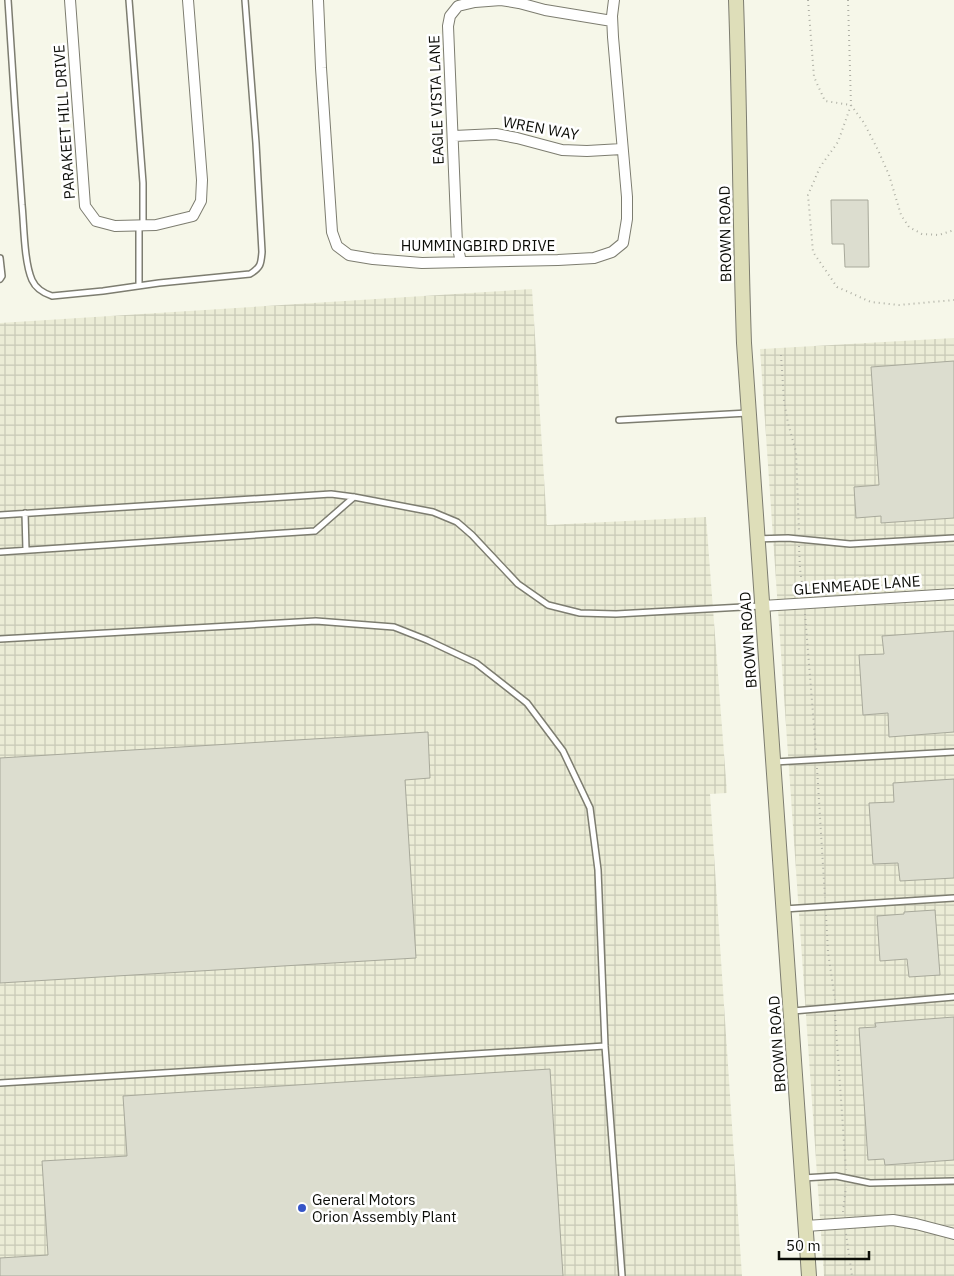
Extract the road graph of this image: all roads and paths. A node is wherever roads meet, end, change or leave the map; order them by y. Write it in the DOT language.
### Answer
graph roads {
  1 [pos="8,0"];
  2 [pos="70,0"];
  3 [pos="129,0"];
  4 [pos="188,0"];
  5 [pos="245,0"];
  6 [pos="318,0"];
  7 [pos="614,0"];
  8 [pos="736,0"];
  9 [pos="808,0"];
  10 [pos="848,0"];
  11 [pos="612,21"];
  12 [pos="851,105"];
  13 [pos="454,136"];
  14 [pos="622,149"];
  15 [pos="141,225"];
  16 [pos="954,230"];
  17 [pos="0,258"];
  18 [pos="461,262"];
  19 [pos="0,279"];
  20 [pos="140,285"];
  21 [pos="954,300"];
  22 [pos="781,354"];
  23 [pos="749,413"];
  24 [pos="619,420"];
  25 [pos="354,497"];
  26 [pos="25,513"];
  27 [pos="0,515"];
  28 [pos="954,538"];
  29 [pos="757,539"];
  30 [pos="799,539"];
  31 [pos="26,550"];
  32 [pos="0,552"];
  33 [pos="954,594"];
  34 [pos="804,603"];
  35 [pos="762,606"];
  36 [pos="0,639"];
  37 [pos="954,752"];
  38 [pos="816,760"];
  39 [pos="773,762"];
  40 [pos="954,898"];
  41 [pos="825,906"];
  42 [pos="784,909"];
  43 [pos="954,997"];
  44 [pos="835,1008"];
  45 [pos="791,1012"];
  46 [pos="606,1046"];
  47 [pos="0,1082"];
  48 [pos="802,1178"];
  49 [pos="846,1178"];
  50 [pos="954,1181"];
  51 [pos="845,1224"];
  52 [pos="806,1226"];
  53 [pos="954,1234"];
  54 [pos="622,1276"];
  55 [pos="809,1276"];
  56 [pos="852,1276"];
  1 -- 20 [label="lane"];
  2 -- 15 [label="street, PARAKEET HILL DRIVE"];
  3 -- 15 [label="lane"];
  4 -- 15 [label="street, PARAKEET HILL DRIVE"];
  5 -- 20 [label="lane"];
  6 -- 18 [label="street, HUMMINGBIRD DRIVE"];
  7 -- 11 [label="street, HUMMINGBIRD DRIVE"];
  8 -- 23 [label="main road, BROWN ROAD"];
  9 -- 12 [label="path"];
  10 -- 12 [label="path"];
  11 -- 13 [label="street, EAGLE VISTA LANE"];
  11 -- 14 [label="street, HUMMINGBIRD DRIVE"];
  12 -- 16 [label="path"];
  12 -- 21 [label="path"];
  13 -- 14 [label="street, WREN WAY"];
  13 -- 18 [label="street, EAGLE VISTA LANE"];
  14 -- 18 [label="street, HUMMINGBIRD DRIVE"];
  15 -- 20 [label="lane"];
  17 -- 19 [label="lane"];
  22 -- 30 [label="path"];
  23 -- 24 [label="lane"];
  23 -- 29 [label="main road, BROWN ROAD"];
  25 -- 26 [label="lane"];
  25 -- 31 [label="lane"];
  25 -- 35 [label="lane"];
  26 -- 27 [label="lane"];
  26 -- 31 [label="lane"];
  28 -- 30 [label="lane"];
  29 -- 30 [label="lane"];
  29 -- 35 [label="main road, BROWN ROAD"];
  30 -- 34 [label="path"];
  31 -- 32 [label="lane"];
  33 -- 34 [label="street, GLENMEADE LANE"];
  34 -- 35 [label="street, GLENMEADE LANE"];
  34 -- 38 [label="path"];
  35 -- 39 [label="main road, BROWN ROAD"];
  36 -- 46 [label="lane"];
  37 -- 38 [label="lane"];
  38 -- 39 [label="lane"];
  38 -- 41 [label="path"];
  39 -- 42 [label="main road, BROWN ROAD"];
  40 -- 41 [label="lane"];
  41 -- 42 [label="lane"];
  41 -- 44 [label="path"];
  42 -- 45 [label="main road, BROWN ROAD"];
  43 -- 44 [label="lane"];
  44 -- 45 [label="lane"];
  44 -- 49 [label="path"];
  45 -- 48 [label="main road, BROWN ROAD"];
  46 -- 47 [label="lane"];
  46 -- 54 [label="lane"];
  48 -- 49 [label="lane"];
  48 -- 52 [label="main road, BROWN ROAD"];
  49 -- 50 [label="lane"];
  49 -- 51 [label="path"];
  51 -- 52 [label="street"];
  51 -- 53 [label="street"];
  51 -- 56 [label="path"];
  52 -- 55 [label="main road, BROWN ROAD"];
}
